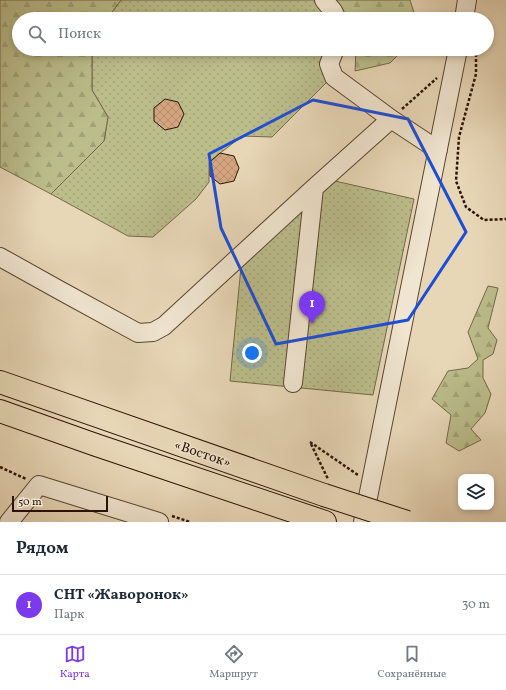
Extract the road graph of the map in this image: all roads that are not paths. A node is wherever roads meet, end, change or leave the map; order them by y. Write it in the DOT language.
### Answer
graph roads {
  1 [pos="324,0"];
  2 [pos="467,0"];
  3 [pos="334,12"];
  4 [pos="465,12"];
  5 [pos="332,56"];
  6 [pos="456,56"];
  7 [pos="391,119"];
  8 [pos="438,150"];
  9 [pos="314,188"];
  10 [pos="0,257"];
  11 [pos="0,382"];
  12 [pos="293,383"];
  13 [pos="0,411"];
  14 [pos="322,521"];
  15 [pos="9,522"];
  16 [pos="159,522"];
  17 [pos="363,522"];
  18 [pos="407,522"];
  1 -- 3 [label="street"];
  2 -- 4 [label="street"];
  5 -- 7 [label="street"];
  6 -- 8 [label="street"];
  7 -- 8 [label="street"];
  7 -- 9 [label="street"];
  8 -- 17 [label="street"];
  9 -- 10 [label="street"];
  9 -- 12 [label="street"];
  11 -- 18 [label="highway, «Восток», bridge"];
  13 -- 14 [label="highway, «Восток»"];
  15 -- 16 [label="street"];
}
